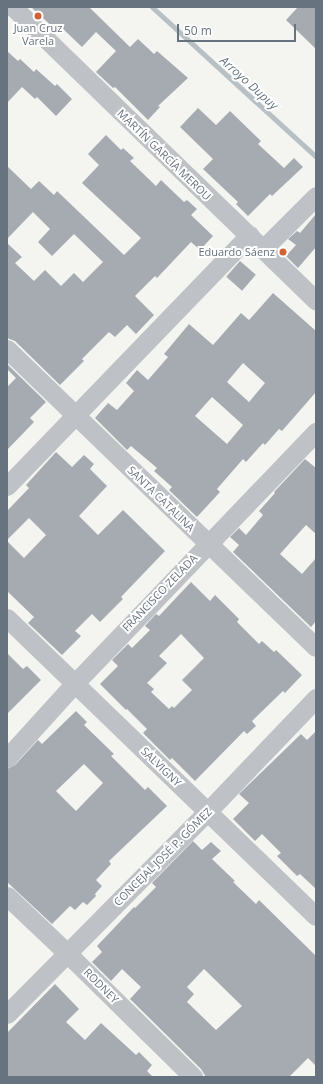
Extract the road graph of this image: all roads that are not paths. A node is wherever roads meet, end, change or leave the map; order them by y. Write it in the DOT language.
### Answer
graph roads {
  1 [pos="13,7"];
  2 [pos="316,196"];
  3 [pos="249,235"];
  4 [pos="263,249"];
  5 [pos="316,301"];
  6 [pos="7,349"];
  7 [pos="76,415"];
  8 [pos="316,432"];
  9 [pos="7,486"];
  10 [pos="207,544"];
  11 [pos="7,618"];
  12 [pos="316,648"];
  13 [pos="75,683"];
  14 [pos="316,698"];
  15 [pos="7,758"];
  16 [pos="207,812"];
  17 [pos="7,896"];
  18 [pos="316,916"];
  19 [pos="68,953"];
  20 [pos="7,1014"];
  21 [pos="193,1077"];
  1 -- 3 [label="street, MARTÍN GARCÍA MEROU"];
  2 -- 4 [label="street"];
  3 -- 4 [label="street, MARTÍN GARCÍA MEROU"];
  3 -- 7 [label="street"];
  4 -- 5 [label="street, MARTÍN GARCÍA MEROU"];
  6 -- 7 [label="street, SANTA CATALINA"];
  7 -- 9 [label="street"];
  7 -- 10 [label="street, SANTA CATALINA"];
  8 -- 10 [label="street, FRANCISCO ZELADA"];
  10 -- 12 [label="street, SANTA CATALINA"];
  10 -- 13 [label="street, FRANCISCO ZELADA"];
  11 -- 13 [label="street, SALVIGNY"];
  13 -- 15 [label="street, FRANCISCO ZELADA"];
  13 -- 16 [label="street, SALVIGNY"];
  14 -- 16 [label="street, CONCEJAL JOSÉ P. GÓMEZ"];
  16 -- 18 [label="street, SALVIGNY"];
  16 -- 19 [label="street, CONCEJAL JOSÉ P. GÓMEZ"];
  17 -- 19 [label="street, RODNEY"];
  19 -- 20 [label="street, CONCEJAL JOSÉ P. GÓMEZ"];
  19 -- 21 [label="street, RODNEY"];
}
